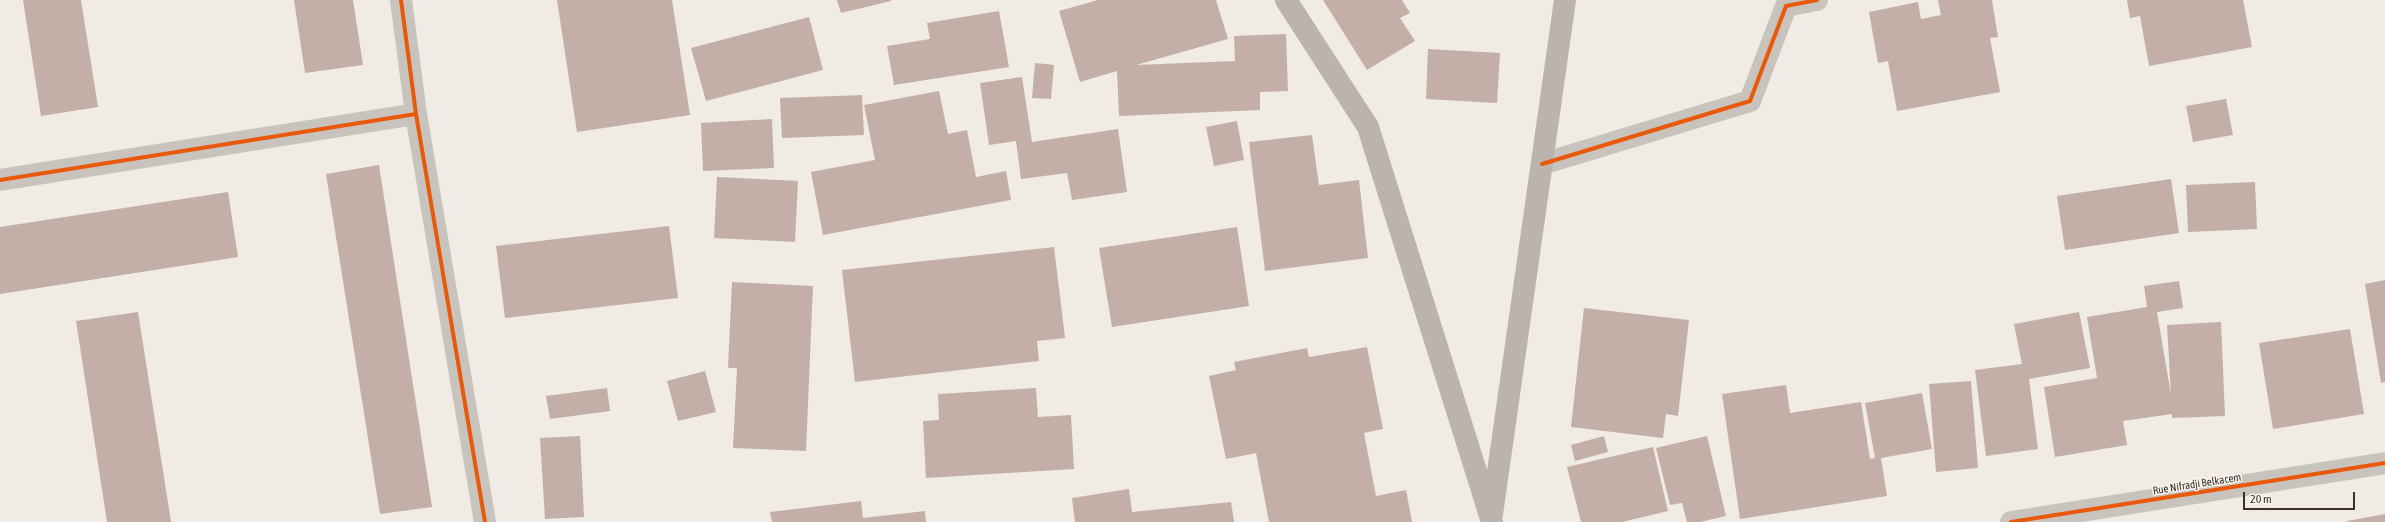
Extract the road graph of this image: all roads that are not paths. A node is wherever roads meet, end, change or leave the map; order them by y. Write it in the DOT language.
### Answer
graph roads {
  1 [pos="401,0"];
  2 [pos="1286,0"];
  3 [pos="1566,0"];
  4 [pos="1817,0"];
  5 [pos="416,114"];
  6 [pos="1542,164"];
  7 [pos="0,180"];
  8 [pos="2385,463"];
  9 [pos="2093,516"];
  10 [pos="1492,520"];
  11 [pos="485,522"];
  12 [pos="2011,522"];
  1 -- 5 [label="street"];
  2 -- 10 [label="main road"];
  3 -- 6 [label="main road"];
  4 -- 6 [label="street"];
  5 -- 7 [label="street"];
  5 -- 11 [label="street"];
  6 -- 10 [label="main road"];
  8 -- 9 [label="street, Rue Nifradji Belkacem"];
  9 -- 12 [label="street, Rue Nifradji Belkacem"];
}
